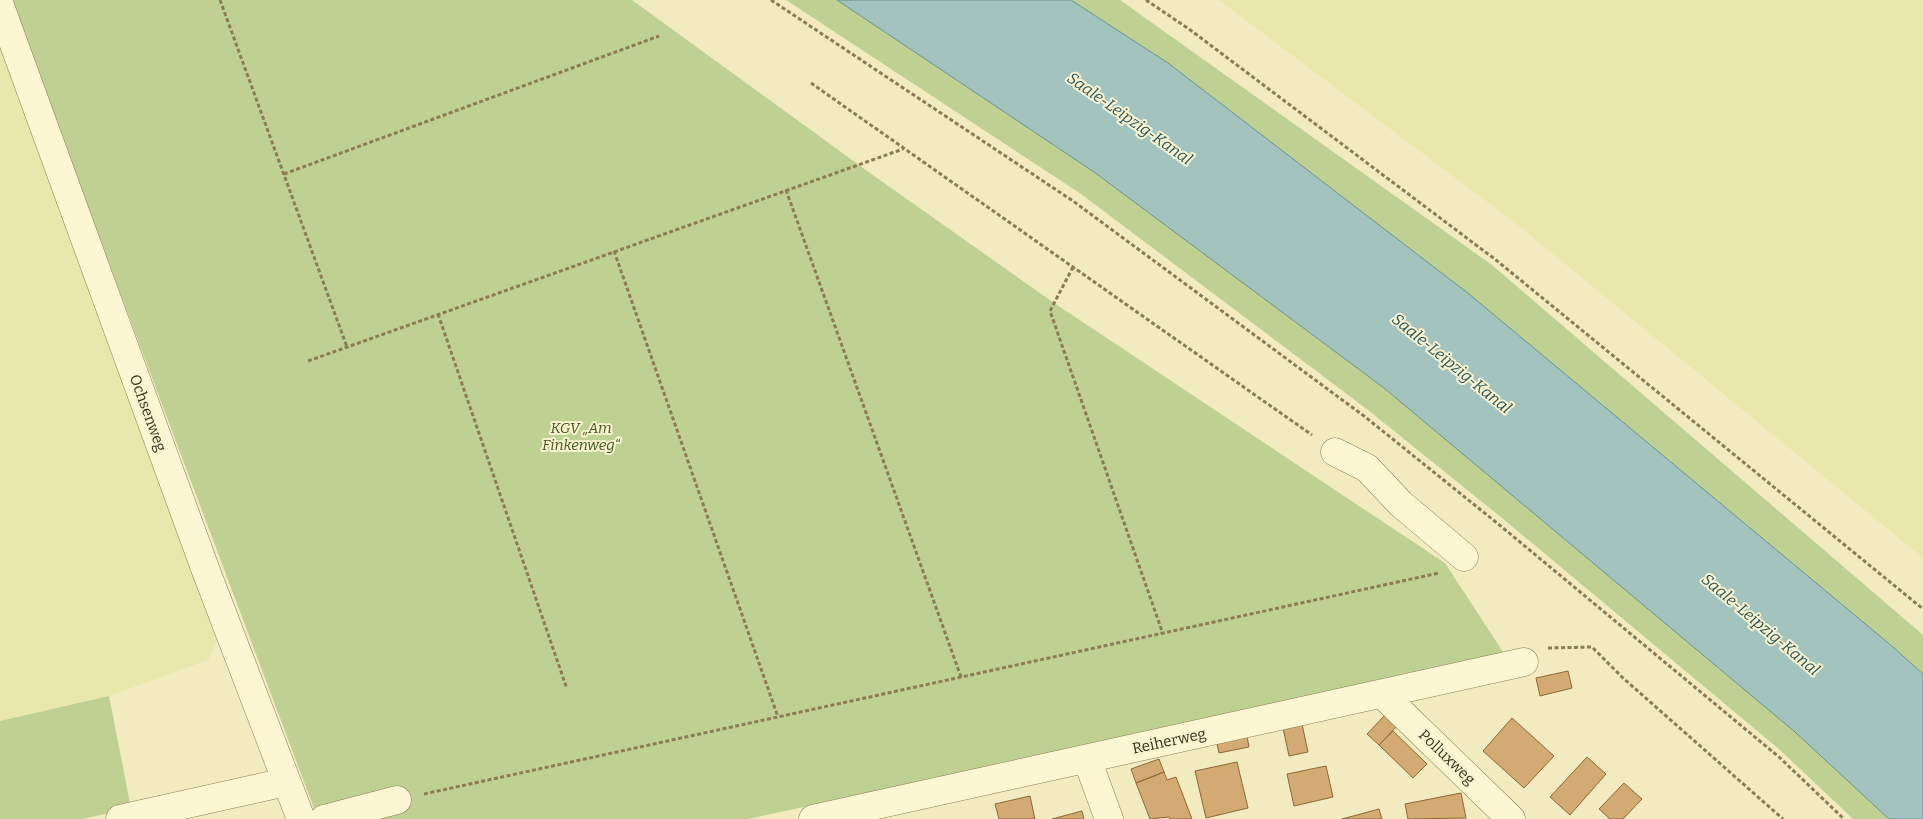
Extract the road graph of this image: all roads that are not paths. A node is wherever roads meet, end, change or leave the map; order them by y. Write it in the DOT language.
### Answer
graph roads {
  1 [pos="0,6"];
  2 [pos="1336,452"];
  3 [pos="1453,565"];
  4 [pos="1535,655"];
  5 [pos="1382,694"];
  6 [pos="1087,759"];
  7 [pos="286,782"];
  8 [pos="397,800"];
  9 [pos="120,819"];
  10 [pos="300,819"];
  11 [pos="324,819"];
  12 [pos="813,819"];
  13 [pos="1109,819"];
  14 [pos="1511,819"];
  1 -- 7 [label="street, Ochsenweg"];
  2 -- 3 [label="street"];
  4 -- 5 [label="street, Reiherweg"];
  5 -- 6 [label="street, Reiherweg"];
  5 -- 14 [label="street, Polluxweg"];
  6 -- 12 [label="street, Reiherweg"];
  6 -- 13 [label="street"];
  7 -- 9 [label="street"];
  7 -- 10 [label="street, Ochsenweg"];
  8 -- 11 [label="street"];
}
